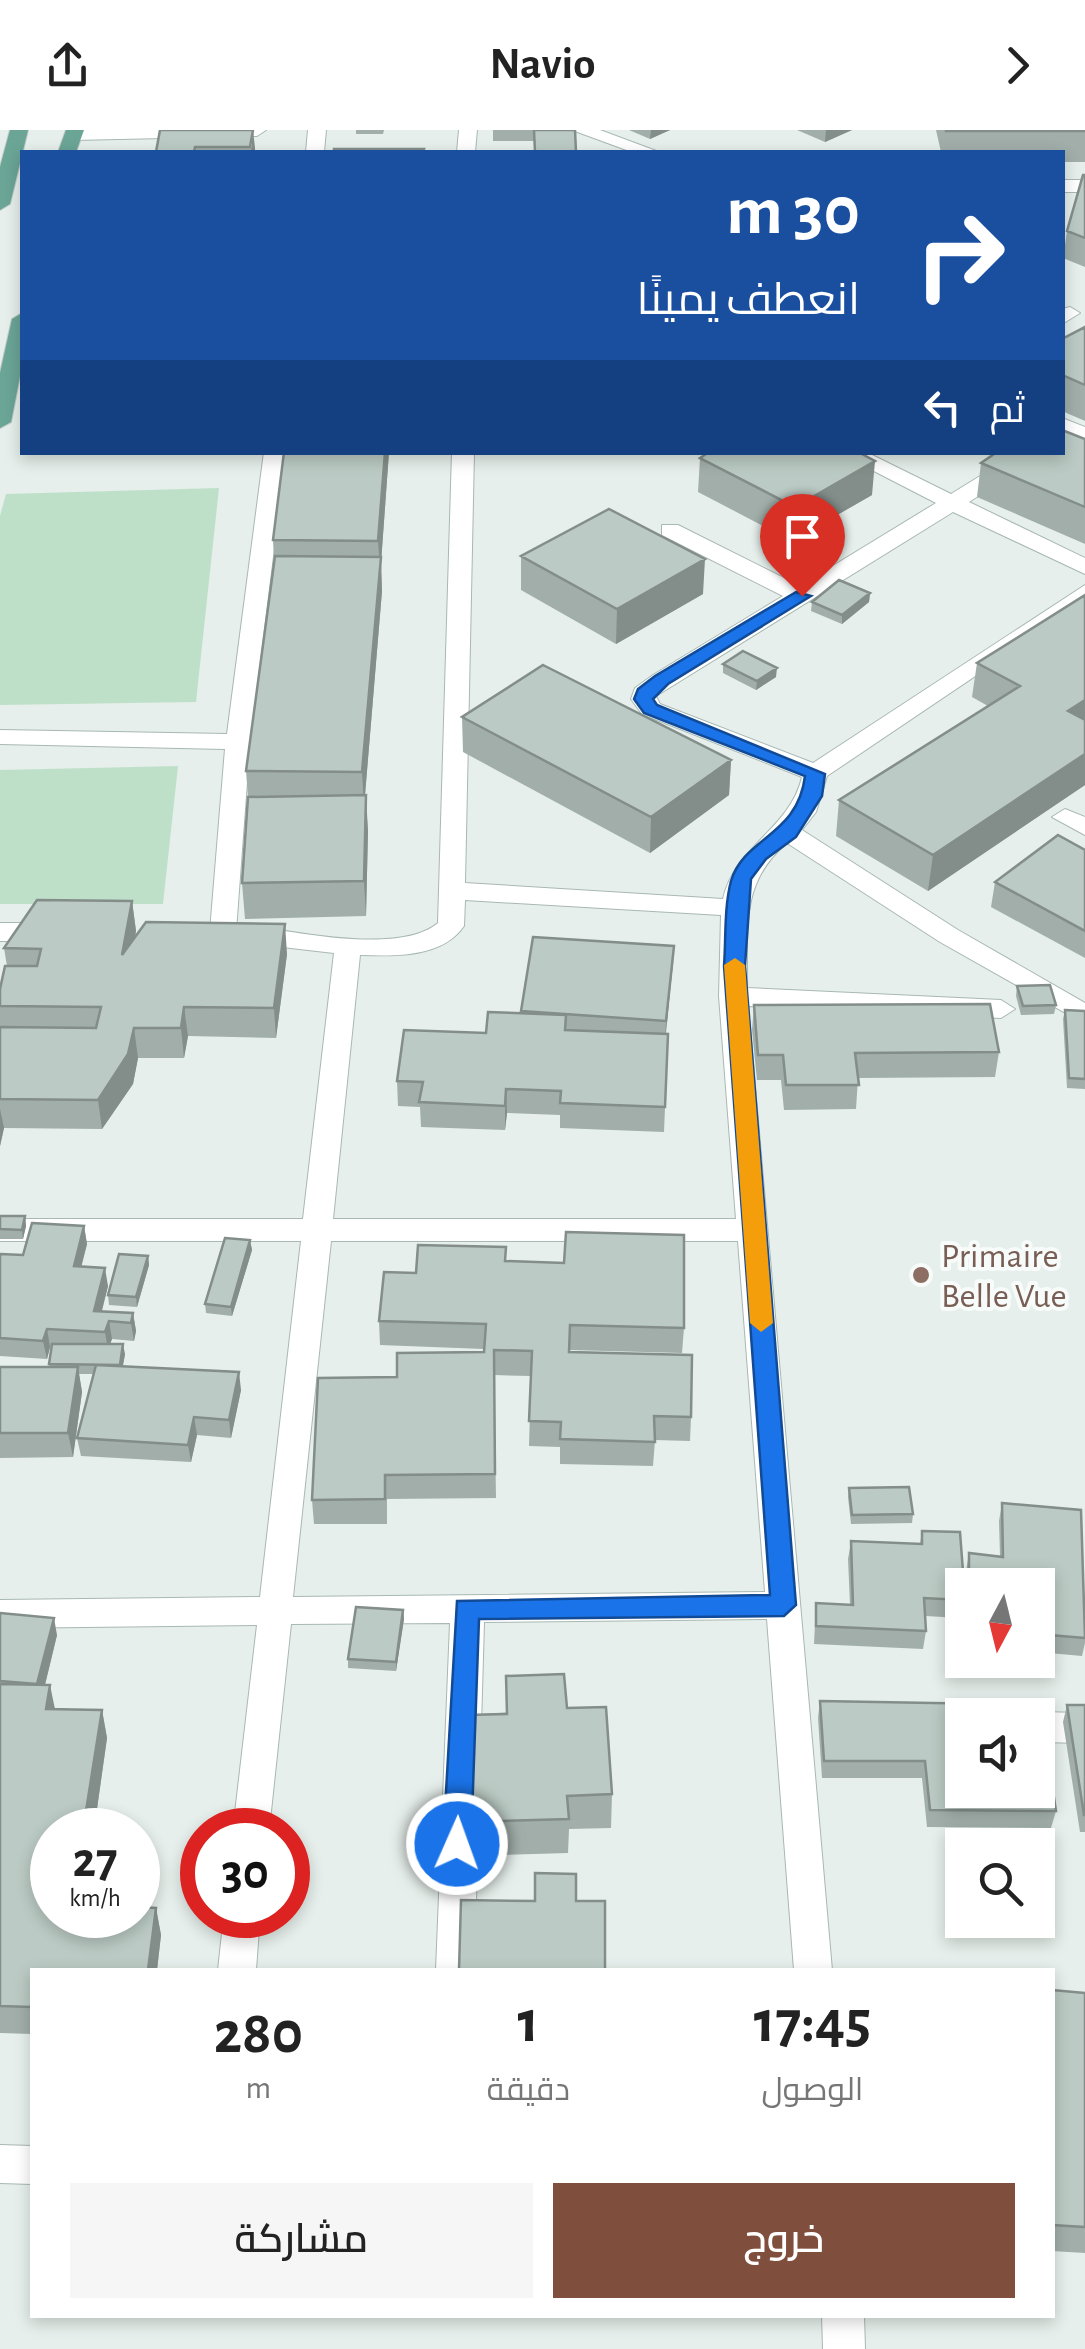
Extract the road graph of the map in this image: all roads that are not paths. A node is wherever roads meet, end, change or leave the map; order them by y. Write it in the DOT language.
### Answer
graph roads {
  1 [pos="20,130"];
  2 [pos="258,130"];
  3 [pos="581,130"];
  4 [pos="72,139"];
  5 [pos="644,150"];
  6 [pos="0,204"];
  7 [pos="20,328"];
  8 [pos="0,422"];
  9 [pos="275,455"];
  10 [pos="463,455"];
  11 [pos="854,455"];
  12 [pos="1030,455"];
  13 [pos="955,502"];
  14 [pos="670,530"];
  15 [pos="1085,567"];
  16 [pos="1085,592"];
  17 [pos="802,596"];
  18 [pos="0,737"];
  19 [pos="238,742"];
  20 [pos="815,774"];
  21 [pos="789,833"];
  22 [pos="452,891"];
  23 [pos="737,908"];
  24 [pos="0,932"];
  25 [pos="93,932"];
  26 [pos="348,945"];
  27 [pos="734,996"];
  28 [pos="1001,1009"];
  29 [pos="1085,1015"];
  30 [pos="0,1230"];
  31 [pos="754,1230"];
  32 [pos="316,1232"];
  33 [pos="784,1605"];
  34 [pos="272,1608"];
  35 [pos="466,1608"];
  36 [pos="0,1614"];
  37 [pos="793,1719"];
  38 [pos="831,1720"];
  39 [pos="1055,1727"];
  40 [pos="1085,1728"];
  41 [pos="252,1808"];
  42 [pos="240,1938"];
  43 [pos="237,1968"];
  44 [pos="455,1968"];
  45 [pos="813,1968"];
  46 [pos="0,2164"];
  47 [pos="30,2165"];
  48 [pos="843,2318"];
  49 [pos="844,2349"];
  1 -- 6 [label="main road"];
  2 -- 4 [label="street"];
  3 -- 5 [label="street"];
  7 -- 8 [label="main road"];
  9 -- 19 [label="street"];
  10 -- 22 [label="street"];
  11 -- 13 [label="street"];
  12 -- 13 [label="street"];
  13 -- 15 [label="street"];
  13 -- 17 [label="street"];
  14 -- 17 [label="street"];
  16 -- 20 [label="street"];
  17 -- 20 [label="street"];
  18 -- 19 [label="street"];
  19 -- 26 [label="street"];
  20 -- 21 [label="street"];
  21 -- 23 [label="street"];
  21 -- 29 [label="street"];
  22 -- 23 [label="street"];
  22 -- 26 [label="street"];
  23 -- 27 [label="street"];
  24 -- 25 [label="street"];
  26 -- 32 [label="street"];
  27 -- 28 [label="street"];
  27 -- 31 [label="street"];
  30 -- 32 [label="street"];
  31 -- 32 [label="street"];
  31 -- 33 [label="street"];
  32 -- 34 [label="street"];
  33 -- 35 [label="street"];
  33 -- 37 [label="street"];
  34 -- 35 [label="street"];
  34 -- 36 [label="street"];
  34 -- 41 [label="street"];
  35 -- 44 [label="street"];
  37 -- 38 [label="street"];
  37 -- 45 [label="street"];
  39 -- 40 [label="street"];
  42 -- 43 [label="street"];
  46 -- 47 [label="street"];
  48 -- 49 [label="street"];
}
